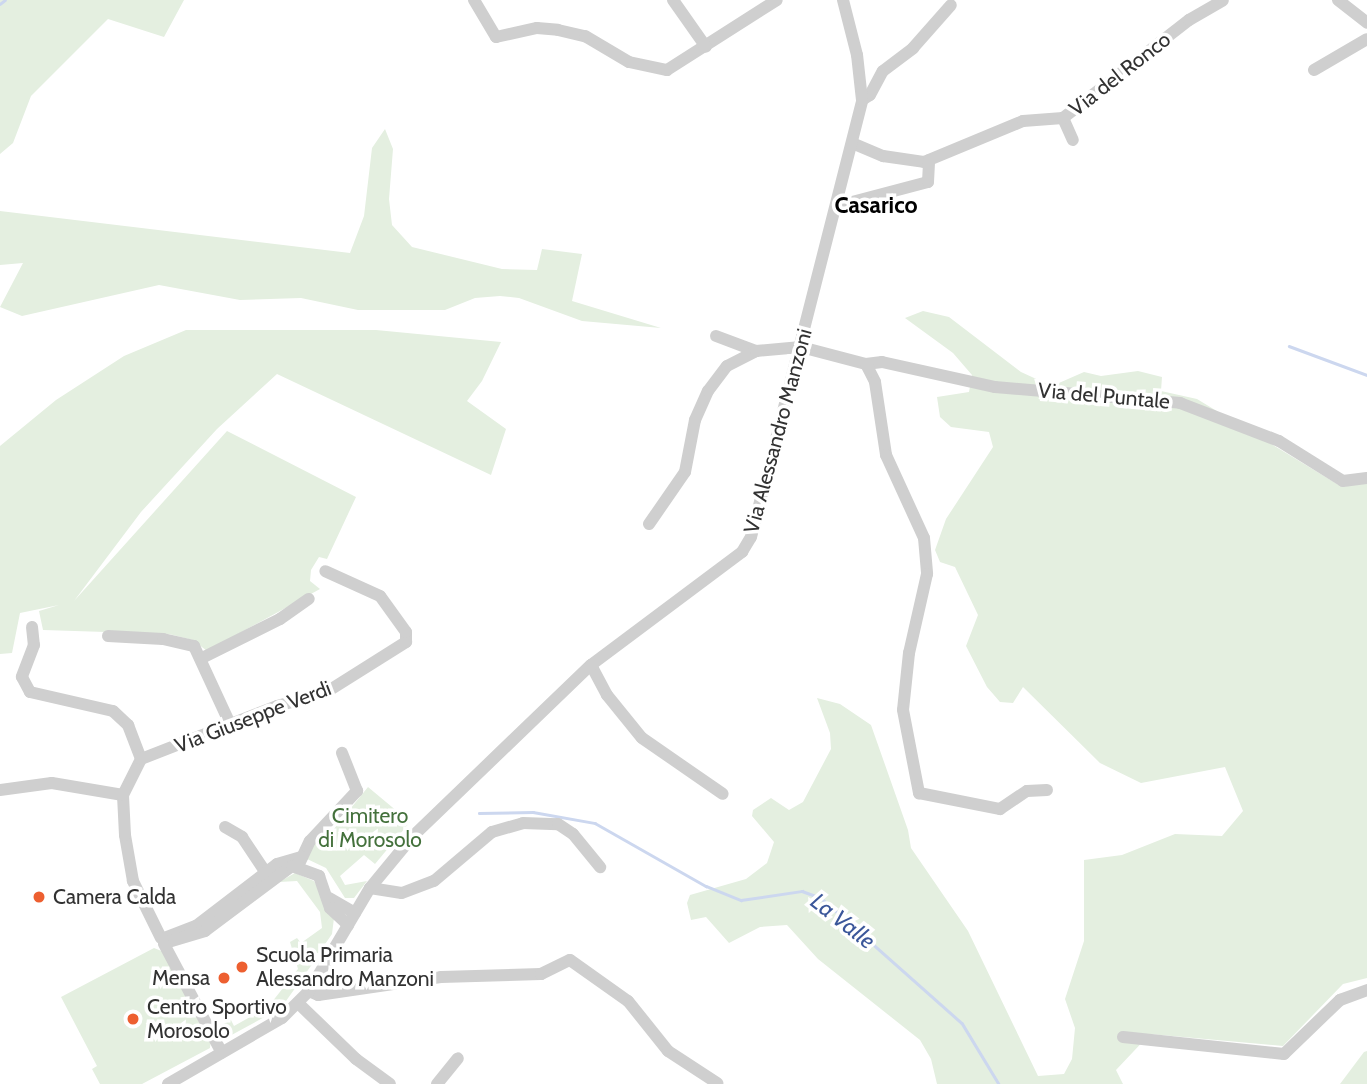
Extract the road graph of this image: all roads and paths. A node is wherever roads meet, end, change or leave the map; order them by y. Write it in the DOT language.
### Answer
graph roads {
  1 [pos="474,0"];
  2 [pos="673,0"];
  3 [pos="777,0"];
  4 [pos="843,0"];
  5 [pos="1223,0"];
  6 [pos="1339,0"];
  7 [pos="951,5"];
  8 [pos="1367,23"];
  9 [pos="1367,39"];
  10 [pos="706,47"];
  11 [pos="1314,70"];
  12 [pos="862,100"];
  13 [pos="1063,118"];
  14 [pos="1073,140"];
  15 [pos="852,143"];
  16 [pos="929,160"];
  17 [pos="837,206"];
  18 [pos="716,336"];
  19 [pos="801,347"];
  20 [pos="756,351"];
  21 [pos="866,365"];
  22 [pos="1367,478"];
  23 [pos="649,524"];
  24 [pos="325,571"];
  25 [pos="309,599"];
  26 [pos="32,627"];
  27 [pos="108,636"];
  28 [pos="202,657"];
  29 [pos="591,666"];
  30 [pos="230,724"];
  31 [pos="342,753"];
  32 [pos="141,759"];
  33 [pos="0,790"];
  34 [pos="1047,790"];
  35 [pos="723,794"];
  36 [pos="123,795"];
  37 [pos="225,827"];
  38 [pos="301,861"];
  39 [pos="600,867"];
  40 [pos="268,876"];
  41 [pos="370,888"];
  42 [pos="329,898"];
  43 [pos="355,913"];
  44 [pos="348,925"];
  45 [pos="163,941"];
  46 [pos="1367,990"];
  47 [pos="309,991"];
  48 [pos="298,1003"];
  49 [pos="1123,1037"];
  50 [pos="222,1053"];
  51 [pos="458,1058"];
  52 [pos="717,1083"];
  53 [pos="168,1084"];
  54 [pos="390,1084"];
  55 [pos="437,1084"];
  1 -- 10 [label="street"];
  2 -- 10 [label="street"];
  3 -- 10 [label="street"];
  4 -- 12 [label="street, Via Alessandro Manzoni"];
  5 -- 13 [label="street, Via del Ronco"];
  6 -- 8 [label="street"];
  7 -- 12 [label="street"];
  9 -- 11 [label="street"];
  12 -- 15 [label="street, Via Alessandro Manzoni"];
  13 -- 14 [label="street"];
  13 -- 16 [label="street, Via del Ronco"];
  15 -- 16 [label="street, Via del Ronco"];
  15 -- 17 [label="street, Via Alessandro Manzoni"];
  16 -- 17 [label="street"];
  17 -- 19 [label="street, Via Alessandro Manzoni"];
  18 -- 20 [label="street"];
  19 -- 20 [label="street"];
  19 -- 21 [label="street, Via del Puntale"];
  19 -- 29 [label="street, Via Alessandro Manzoni"];
  20 -- 23 [label="street"];
  21 -- 22 [label="street, Via del Puntale"];
  21 -- 34 [label="street"];
  24 -- 30 [label="street, Via Giuseppe Verdi"];
  25 -- 28 [label="street"];
  26 -- 32 [label="street"];
  27 -- 28 [label="street"];
  28 -- 30 [label="street"];
  29 -- 35 [label="street"];
  29 -- 41 [label="street, Via Alessandro Manzoni"];
  30 -- 32 [label="street, Via Giuseppe Verdi"];
  31 -- 38 [label="street"];
  32 -- 36 [label="street"];
  33 -- 36 [label="street"];
  36 -- 45 [label="street"];
  37 -- 40 [label="street"];
  38 -- 40 [label="street"];
  38 -- 42 [label="street"];
  39 -- 41 [label="street"];
  40 -- 45 [label="street"];
  40 -- 45 [label="street"];
  41 -- 43 [label="street, Via Alessandro Manzoni"];
  42 -- 43 [label="street"];
  42 -- 44 [label="street"];
  43 -- 44 [label="street, Via Alessandro Manzoni"];
  44 -- 47 [label="street, Via Alessandro Manzoni"];
  45 -- 50 [label="street"];
  46 -- 49 [label="street"];
  47 -- 48 [label="street, Via Alessandro Manzoni"];
  47 -- 52 [label="street"];
  48 -- 50 [label="street, Via Alessandro Manzoni"];
  48 -- 54 [label="street"];
  50 -- 53 [label="street, Via Alessandro Manzoni"];
  51 -- 55 [label="street"];
}
